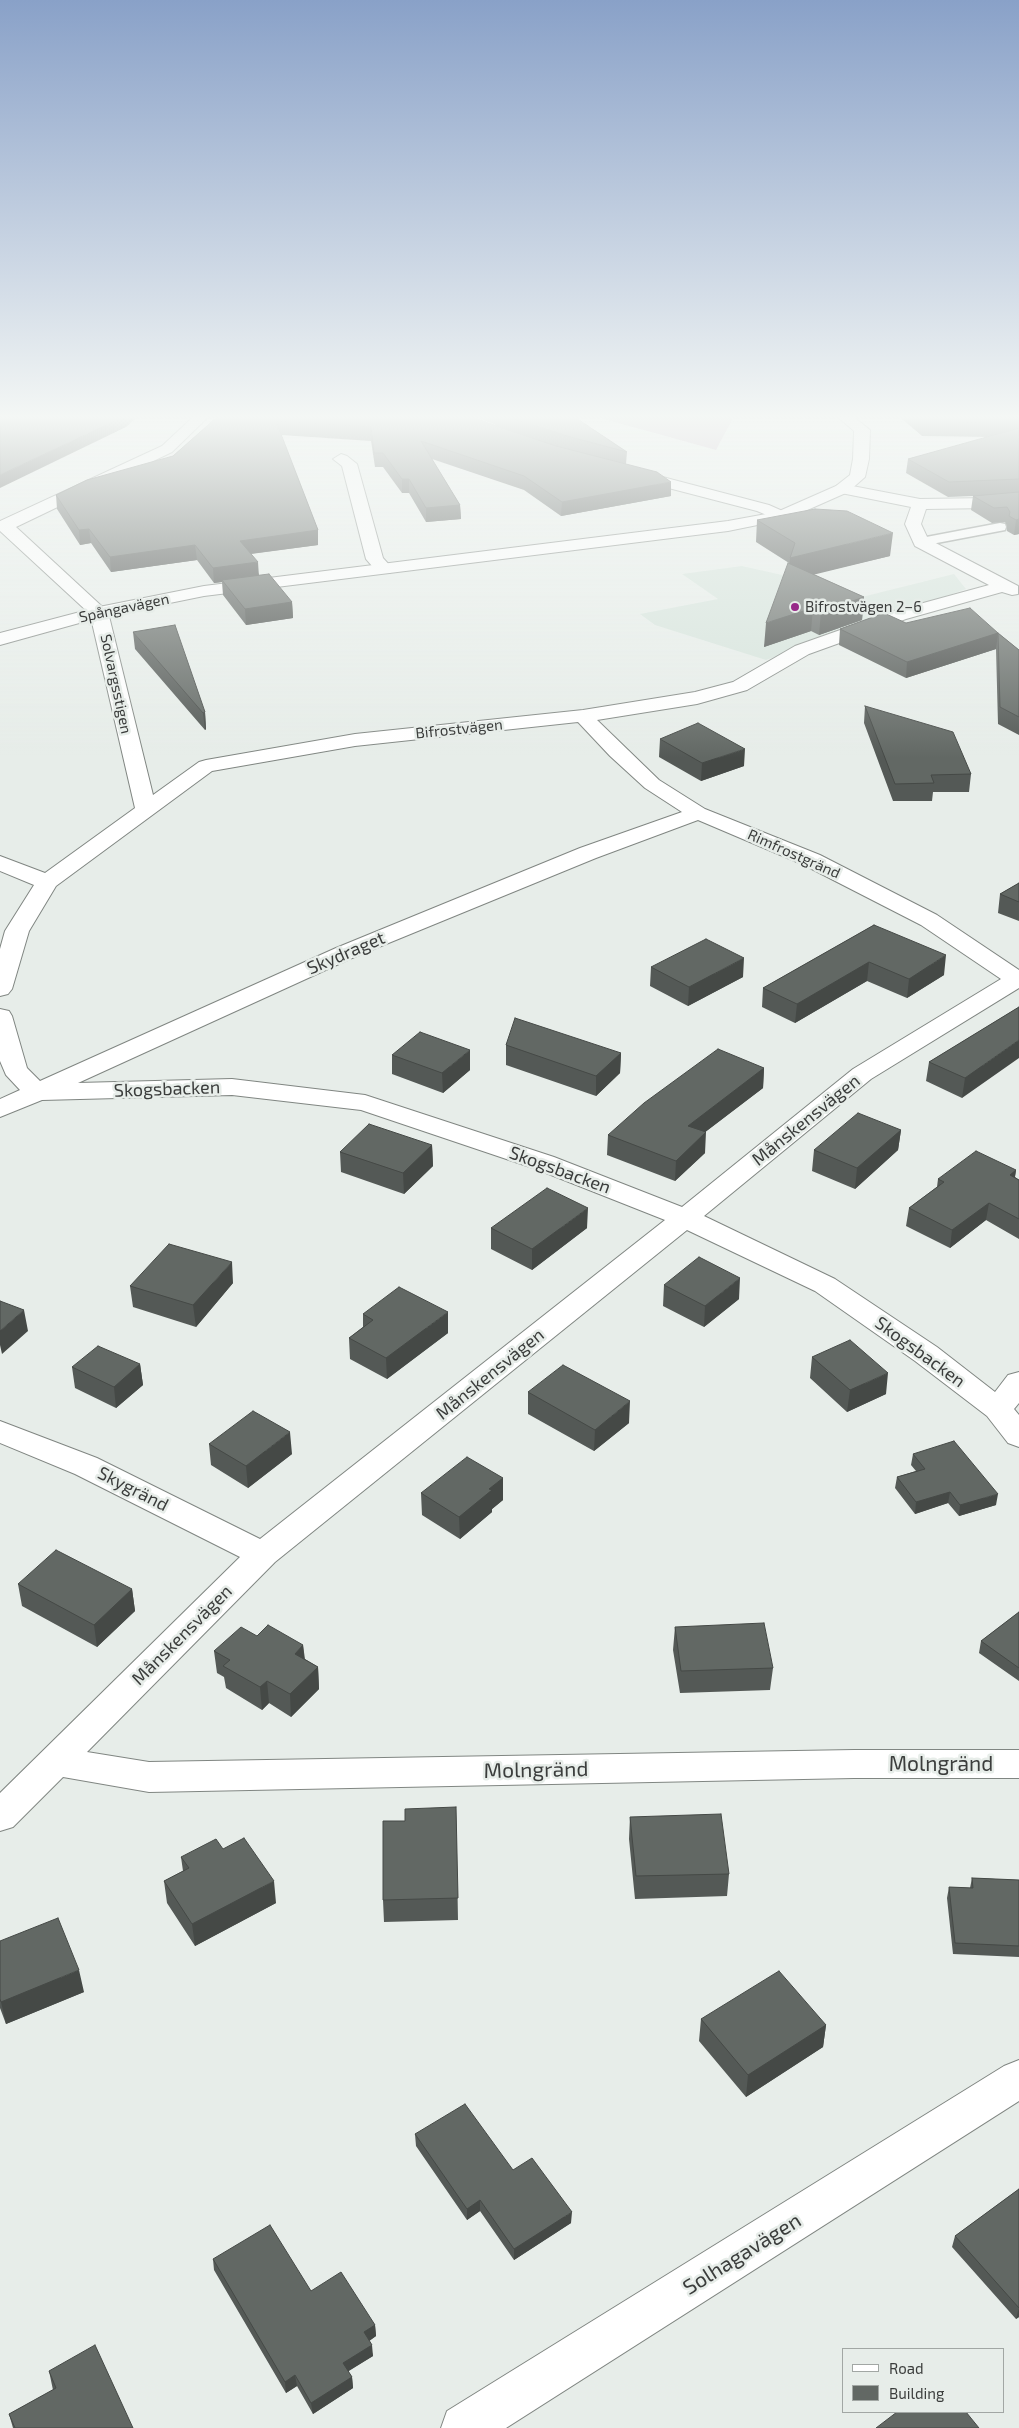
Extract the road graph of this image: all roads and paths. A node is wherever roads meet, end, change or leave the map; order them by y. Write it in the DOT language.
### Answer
graph roads {
  1 [pos="8,531"];
  2 [pos="367,531"];
  3 [pos="686,531"];
  4 [pos="916,531"];
  5 [pos="977,531"];
  6 [pos="921,542"];
  7 [pos="384,569"];
  8 [pos="1012,590"];
  9 [pos="99,612"];
  10 [pos="0,639"];
  11 [pos="583,716"];
  12 [pos="146,808"];
  13 [pos="698,814"];
  14 [pos="0,864"];
  15 [pos="47,882"];
  16 [pos="1018,979"];
  17 [pos="0,988"];
  18 [pos="0,1016"];
  19 [pos="36,1092"];
  20 [pos="0,1109"];
  21 [pos="685,1218"];
  22 [pos="1019,1382"];
  23 [pos="998,1409"];
  24 [pos="0,1431"];
  25 [pos="1019,1436"];
  26 [pos="263,1554"];
  27 [pos="55,1761"];
  28 [pos="1019,1764"];
  29 [pos="0,1816"];
  30 [pos="1019,2079"];
  31 [pos="464,2428"];
  1 -- 9 [label="street, Solvargsstigen"];
  2 -- 7 [label="street"];
  3 -- 7 [label="street, Spångavägen"];
  4 -- 6 [label="street"];
  5 -- 6 [label="lane"];
  6 -- 8 [label="street"];
  7 -- 9 [label="street, Spångavägen"];
  8 -- 11 [label="street, Bifrostvägen"];
  9 -- 10 [label="street, Spångavägen"];
  9 -- 12 [label="street, Solvargsstigen"];
  11 -- 12 [label="street, Bifrostvägen"];
  11 -- 13 [label="street, Rimfrostgränd"];
  12 -- 15 [label="street, Bifrostvägen"];
  13 -- 16 [label="street, Rimfrostgränd"];
  13 -- 19 [label="street, Skydraget"];
  14 -- 15 [label="street"];
  15 -- 17 [label="street, Bifrostvägen"];
  16 -- 21 [label="street, Månskensvägen"];
  18 -- 19 [label="street"];
  19 -- 20 [label="street, Skydraget"];
  19 -- 21 [label="street, Skogsbacken"];
  21 -- 23 [label="street, Skogsbacken"];
  21 -- 26 [label="street, Månskensvägen"];
  22 -- 23 [label="street"];
  23 -- 25 [label="street, Skogsbacken"];
  24 -- 26 [label="street, Skygränd"];
  26 -- 27 [label="street, Månskensvägen"];
  27 -- 28 [label="street, Molngränd"];
  27 -- 29 [label="street, Månskensvägen"];
  30 -- 31 [label="street, Solhagavägen"];
}
